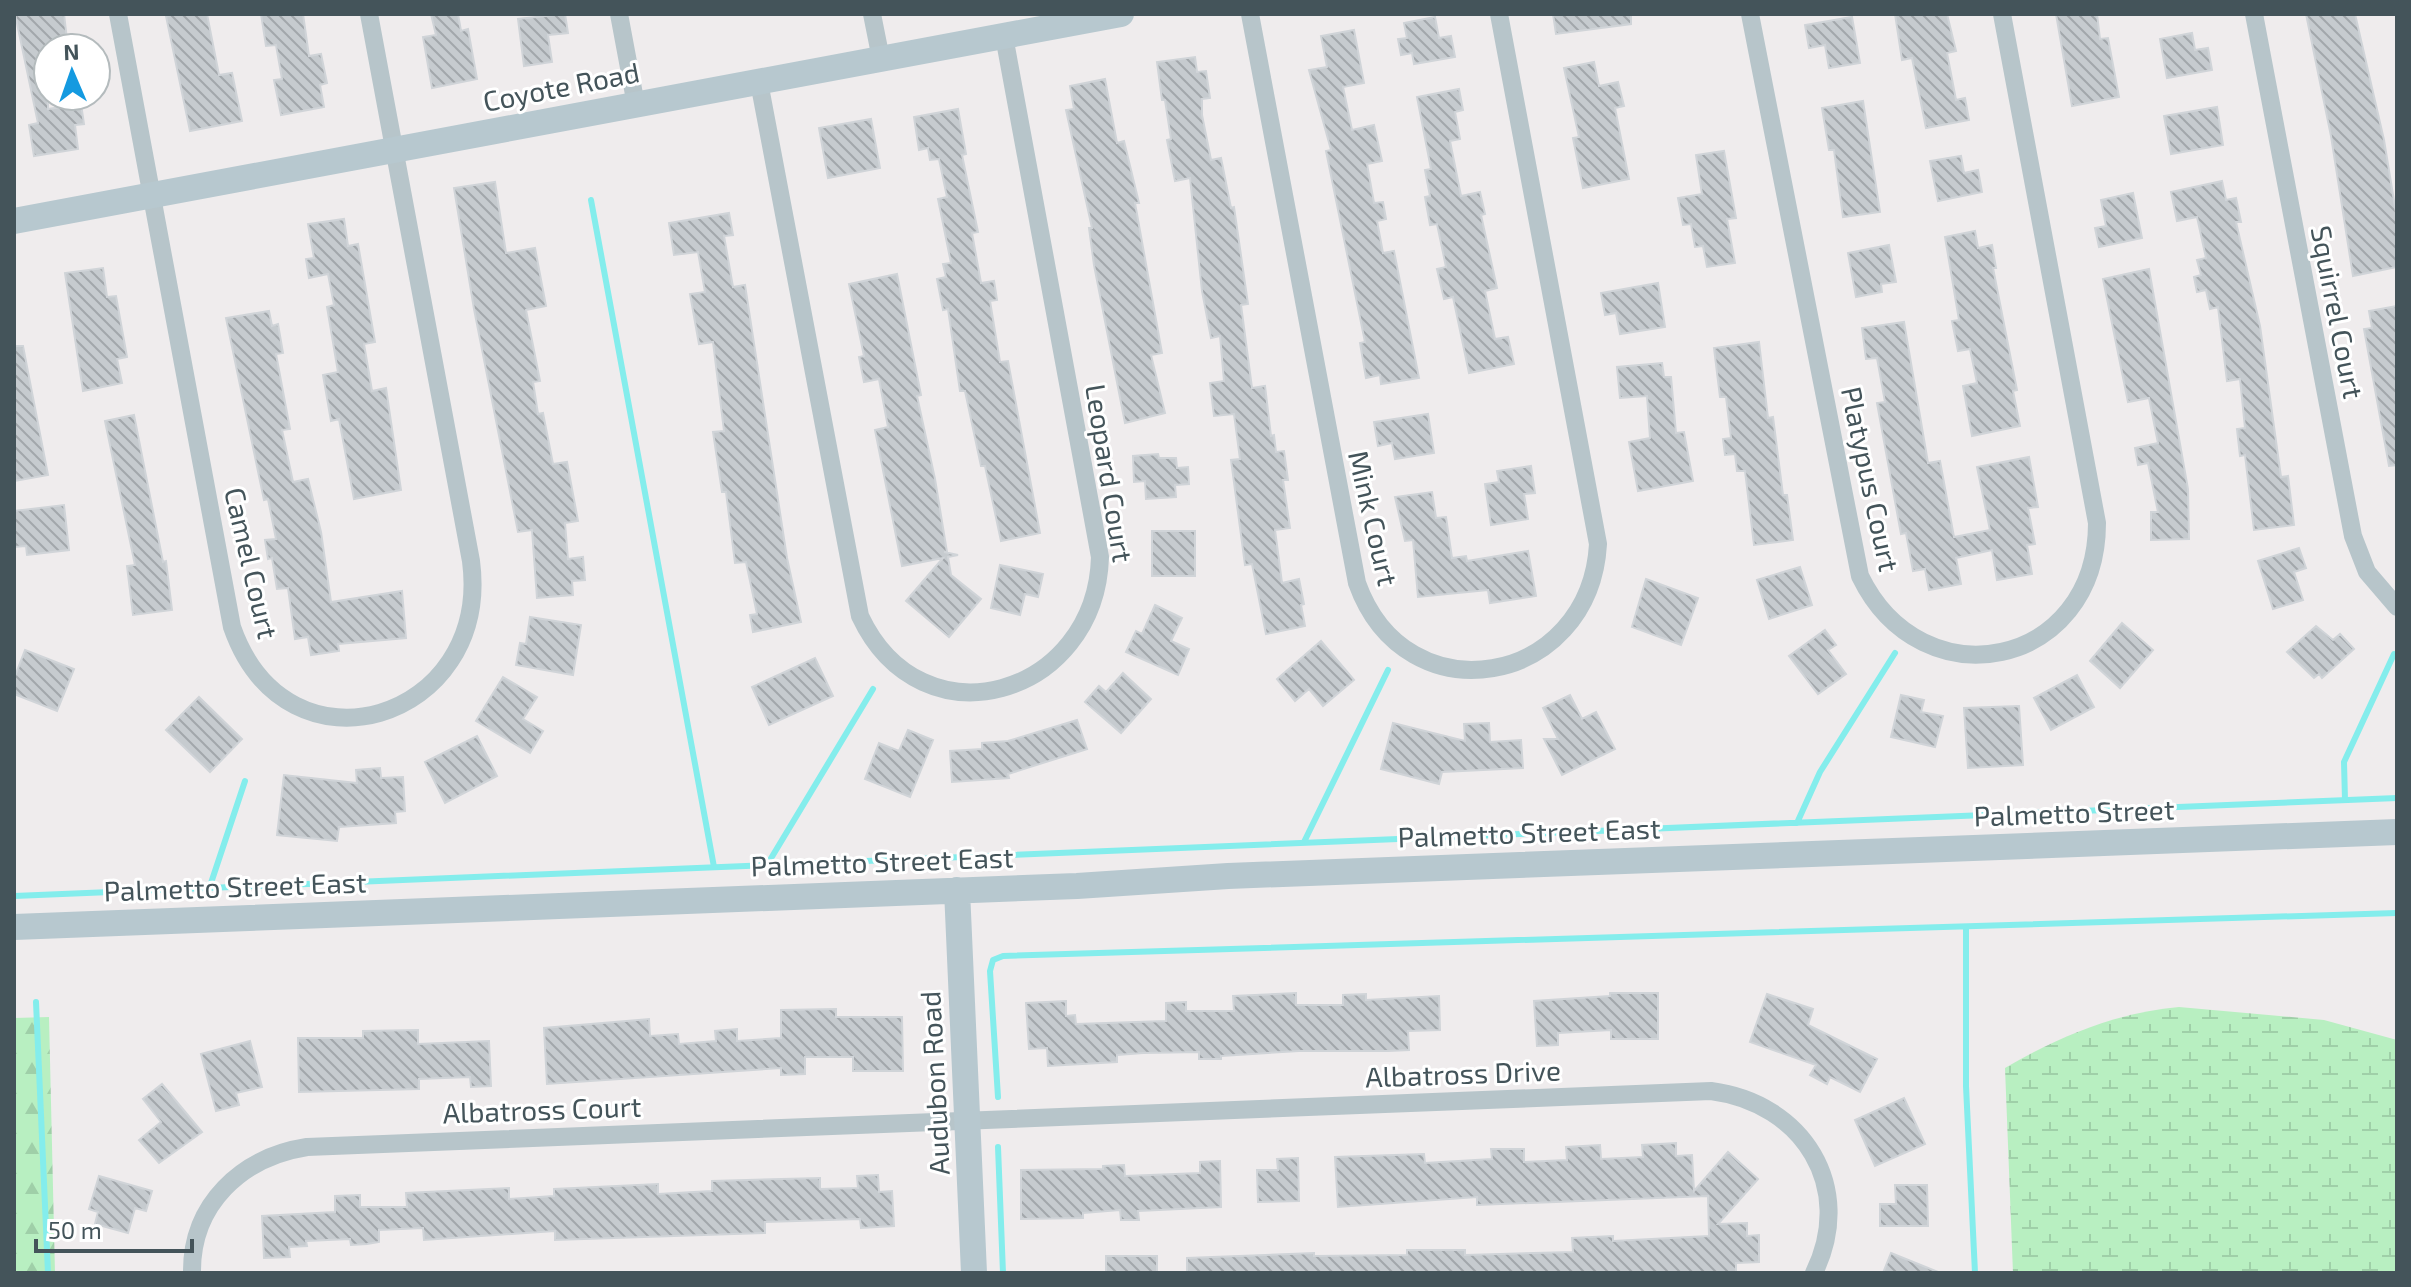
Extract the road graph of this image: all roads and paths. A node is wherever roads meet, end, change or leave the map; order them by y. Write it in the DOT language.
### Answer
graph roads {
  1 [pos="118,14"];
  2 [pos="369,14"];
  3 [pos="619,14"];
  4 [pos="872,14"];
  5 [pos="1121,14"];
  6 [pos="1250,14"];
  7 [pos="1499,14"];
  8 [pos="1750,14"];
  9 [pos="2002,14"];
  10 [pos="2254,14"];
  11 [pos="1004,36"];
  12 [pos="881,59"];
  13 [pos="759,82"];
  14 [pos="636,105"];
  15 [pos="394,150"];
  16 [pos="151,195"];
  17 [pos="14,221"];
  18 [pos="2397,607"];
  19 [pos="2397,832"];
  20 [pos="1753,856"];
  21 [pos="957,890"];
  22 [pos="14,927"];
  23 [pos="968,1121"];
  24 [pos="192,1273"];
  25 [pos="974,1273"];
  26 [pos="1814,1273"];
  1 -- 16 [label="street, Camel Court"];
  2 -- 15 [label="street, Camel Court"];
  3 -- 14 [label="street"];
  4 -- 12 [label="street"];
  5 -- 11 [label="main road, Coyote Road"];
  6 -- 7 [label="street, Mink Court"];
  8 -- 9 [label="street, Platypus Court"];
  10 -- 18 [label="street, Squirrel Court"];
  11 -- 12 [label="main road, Coyote Road"];
  11 -- 13 [label="street, Leopard Court"];
  12 -- 13 [label="main road, Coyote Road"];
  13 -- 14 [label="main road, Coyote Road"];
  14 -- 15 [label="main road, Coyote Road"];
  15 -- 16 [label="main road, Coyote Road"];
  15 -- 16 [label="street, Camel Court"];
  16 -- 17 [label="main road, Coyote Road"];
  19 -- 20 [label="main road, Palmetto Street"];
  20 -- 21 [label="main road, Palmetto Street East"];
  21 -- 22 [label="main road, Palmetto Street East"];
  21 -- 23 [label="main road, Audubon Road"];
  23 -- 24 [label="street, Albatross Court"];
  23 -- 25 [label="main road, Audubon Road"];
  23 -- 26 [label="street, Albatross Drive"];
}
